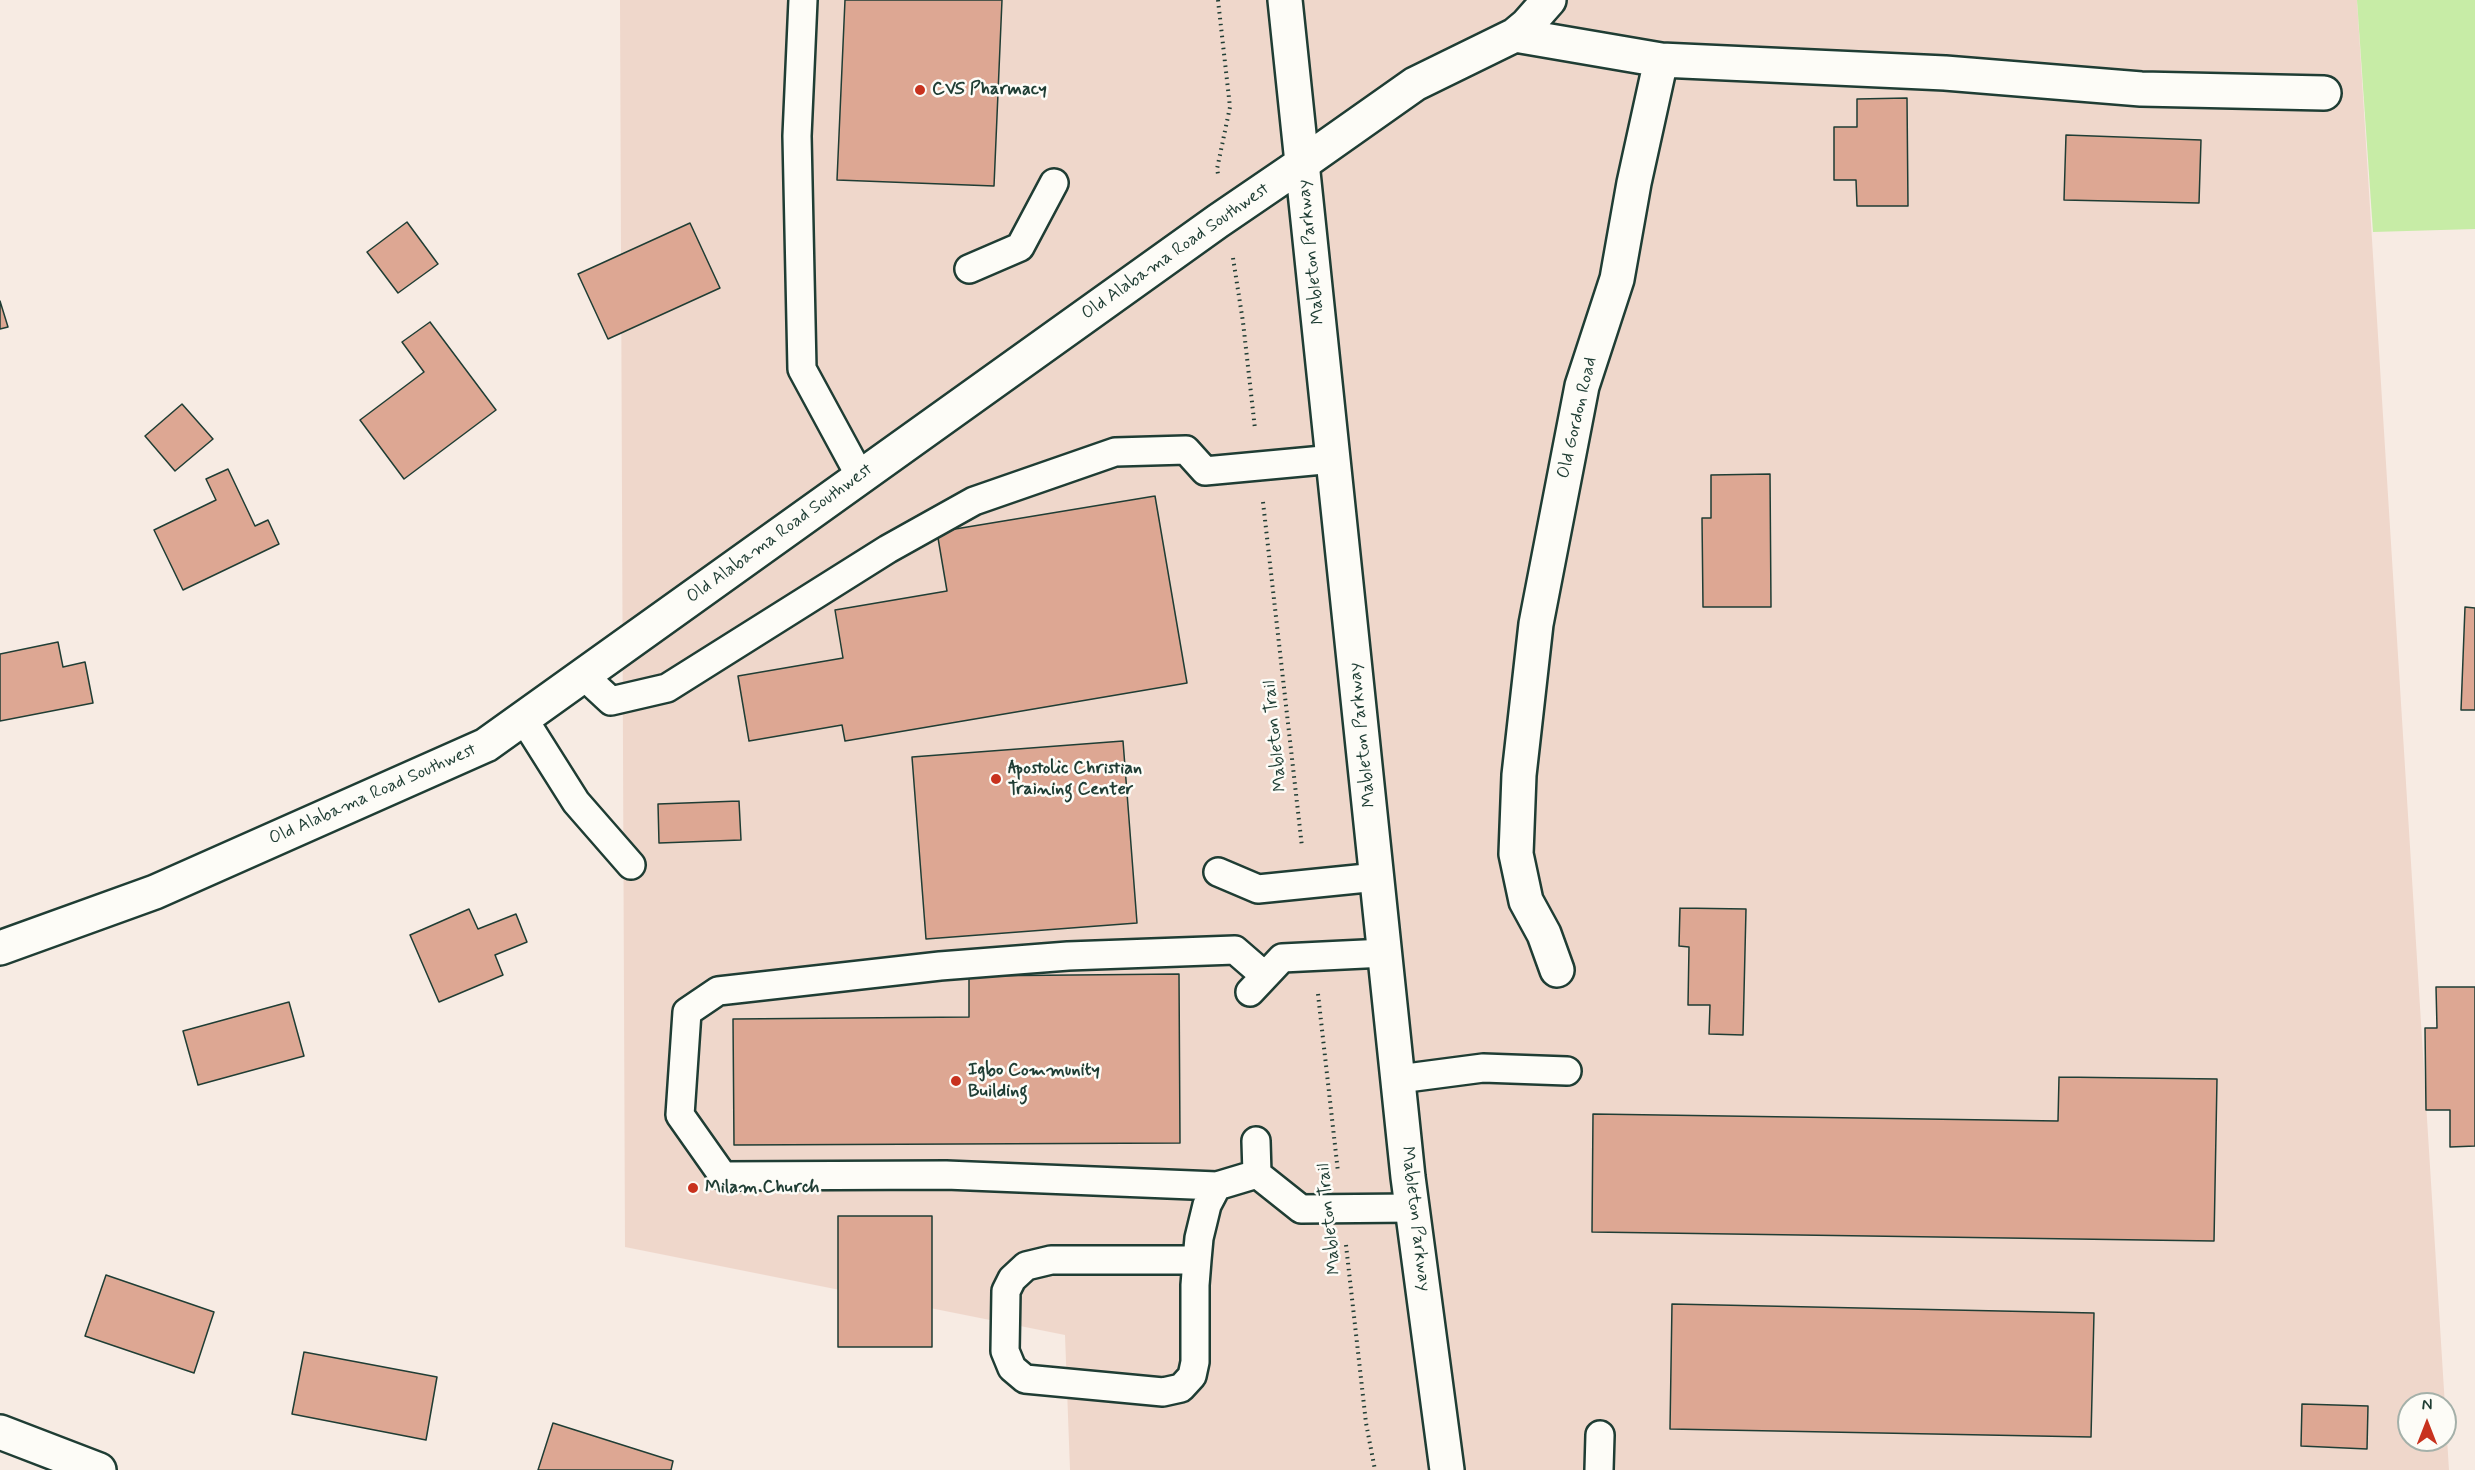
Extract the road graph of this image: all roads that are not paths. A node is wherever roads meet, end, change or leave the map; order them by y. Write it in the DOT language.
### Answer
graph roads {
  1 [pos="803,0"];
  2 [pos="1549,0"];
  3 [pos="1282,3"];
  4 [pos="1515,35"];
  5 [pos="1661,60"];
  6 [pos="2324,93"];
  7 [pos="1303,163"];
  8 [pos="1054,183"];
  9 [pos="969,269"];
  10 [pos="1334,459"];
  11 [pos="860,476"];
  12 [pos="583,675"];
  13 [pos="523,718"];
  14 [pos="631,866"];
  15 [pos="1218,872"];
  16 [pos="1377,877"];
  17 [pos="0,948"];
  18 [pos="1386,952"];
  19 [pos="1557,970"];
  20 [pos="1567,1071"];
  21 [pos="1399,1079"];
  22 [pos="1256,1141"];
  23 [pos="1257,1174"];
  24 [pos="1217,1186"];
  25 [pos="1413,1208"];
  26 [pos="1197,1260"];
  27 [pos="0,1432"];
  28 [pos="1600,1434"];
  29 [pos="99,1470"];
  30 [pos="1447,1470"];
  31 [pos="1599,1470"];
  1 -- 11 [label="lane"];
  2 -- 4 [label="street"];
  3 -- 7 [label="street, Mableton Parkway"];
  4 -- 5 [label="street"];
  4 -- 7 [label="street, Old Alabama Road Southwest"];
  5 -- 6 [label="street"];
  5 -- 19 [label="street, Old Gordon Road"];
  7 -- 10 [label="street, Mableton Parkway"];
  7 -- 11 [label="street, Old Alabama Road Southwest"];
  8 -- 9 [label="lane"];
  10 -- 12 [label="lane"];
  10 -- 16 [label="street, Mableton Parkway"];
  11 -- 12 [label="street, Old Alabama Road Southwest"];
  12 -- 13 [label="street, Old Alabama Road Southwest"];
  13 -- 14 [label="lane"];
  13 -- 17 [label="street, Old Alabama Road Southwest"];
  15 -- 16 [label="lane"];
  16 -- 18 [label="street, Mableton Parkway"];
  18 -- 21 [label="street, Mableton Parkway"];
  18 -- 24 [label="lane"];
  20 -- 21 [label="lane"];
  21 -- 25 [label="street, Mableton Parkway"];
  22 -- 23 [label="lane"];
  23 -- 24 [label="lane"];
  23 -- 25 [label="lane"];
  24 -- 26 [label="lane"];
  25 -- 30 [label="street, Mableton Parkway"];
  26 -- 26 [label="lane"];
  27 -- 29 [label="street"];
  28 -- 31 [label="lane"];
}
